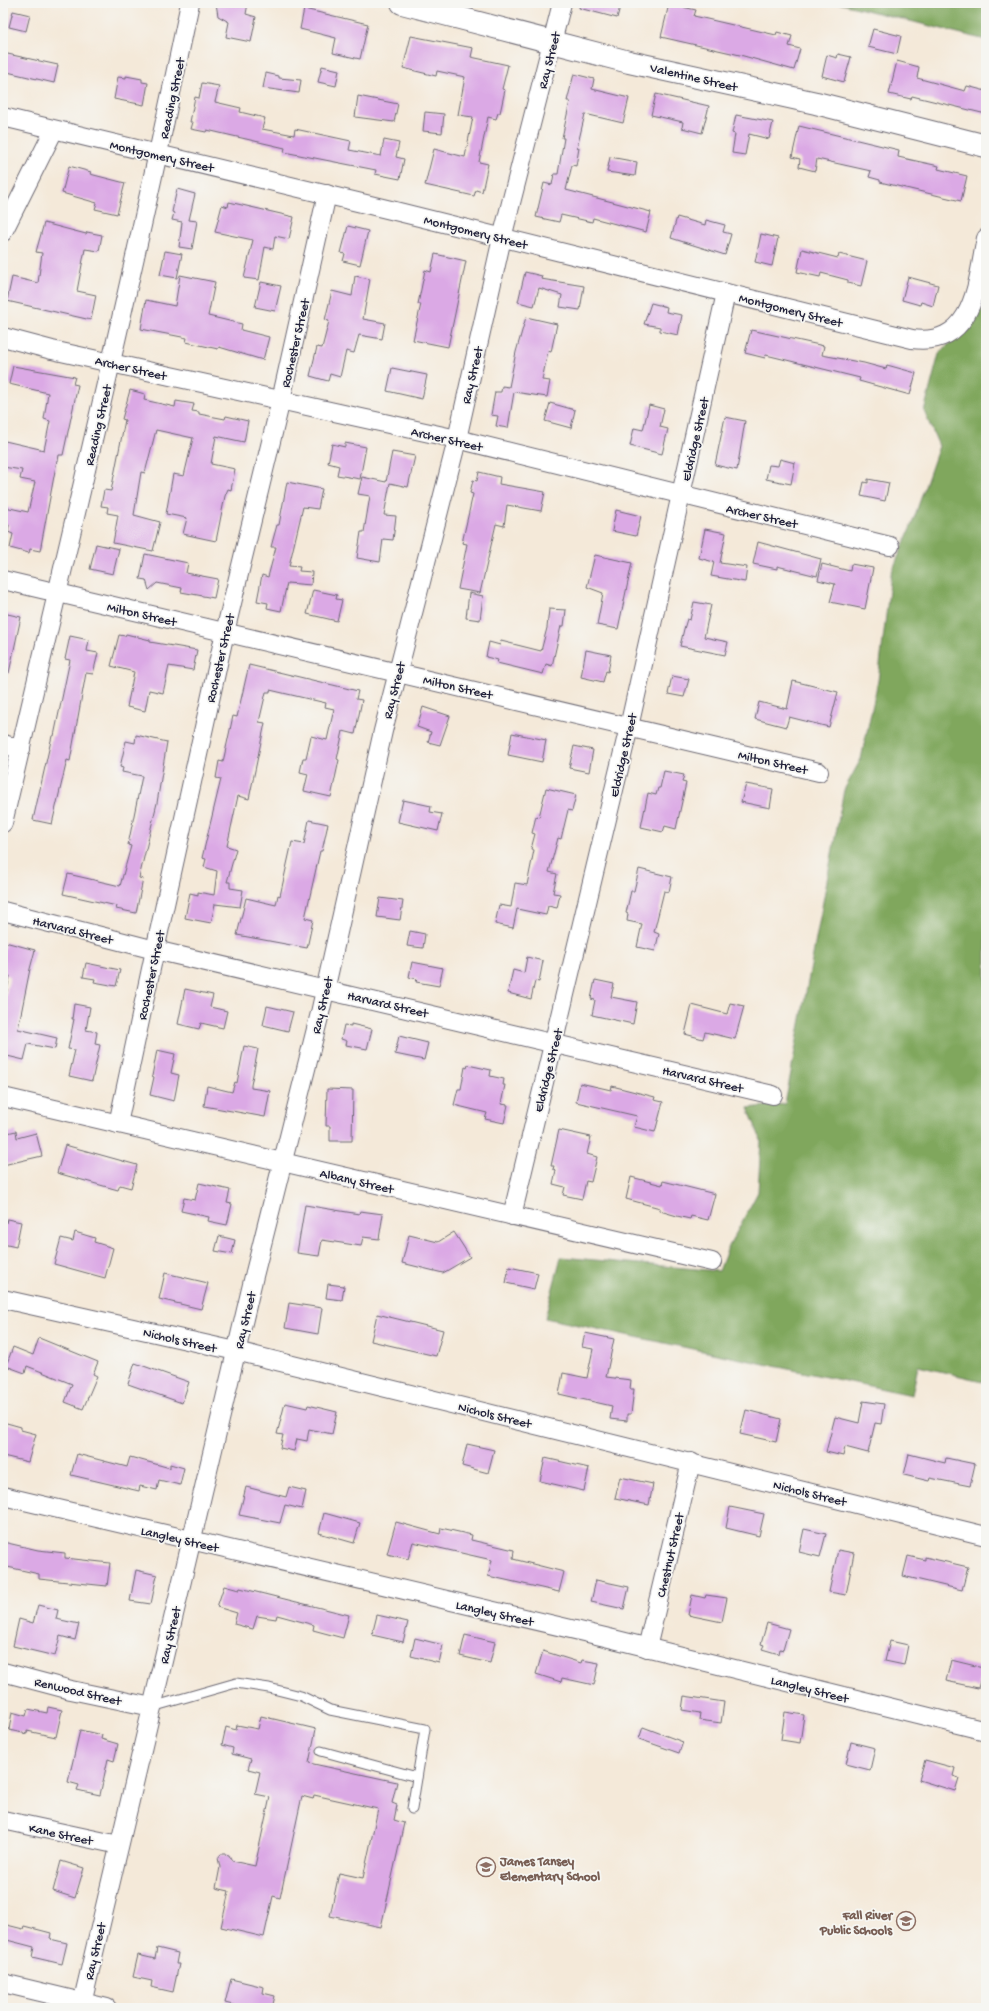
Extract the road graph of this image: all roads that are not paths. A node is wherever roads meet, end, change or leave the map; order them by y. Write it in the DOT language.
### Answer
graph roads {
  1 [pos="190,3"];
  2 [pos="402,3"];
  3 [pos="562,3"];
  4 [pos="553,42"];
  5 [pos="3,117"];
  6 [pos="54,130"];
  7 [pos="986,146"];
  8 [pos="159,153"];
  9 [pos="327,194"];
  10 [pos="3,232"];
  11 [pos="502,238"];
  12 [pos="986,238"];
  13 [pos="726,293"];
  14 [pos="3,336"];
  15 [pos="111,363"];
  16 [pos="281,400"];
  17 [pos="457,439"];
  18 [pos="681,496"];
  19 [pos="890,546"];
  20 [pos="3,580"];
  21 [pos="57,593"];
  22 [pos="225,632"];
  23 [pos="398,672"];
  24 [pos="629,727"];
  25 [pos="3,744"];
  26 [pos="21,749"];
  27 [pos="819,772"];
  28 [pos="3,823"];
  29 [pos="3,911"];
  30 [pos="155,950"];
  31 [pos="326,988"];
  32 [pos="554,1043"];
  33 [pos="773,1095"];
  34 [pos="3,1097"];
  35 [pos="118,1124"];
  36 [pos="282,1163"];
  37 [pos="512,1216"];
  38 [pos="712,1262"];
  39 [pos="3,1298"];
  40 [pos="236,1351"];
  41 [pos="691,1462"];
  42 [pos="3,1496"];
  43 [pos="986,1536"];
  44 [pos="192,1541"];
  45 [pos="647,1648"];
  46 [pos="3,1672"];
  47 [pos="152,1707"];
  48 [pos="986,1732"];
  49 [pos="321,1751"];
  50 [pos="417,1777"];
  51 [pos="412,1809"];
  52 [pos="3,1820"];
  53 [pos="120,1845"];
  54 [pos="3,1983"];
  55 [pos="82,2005"];
  56 [pos="107,2008"];
  1 -- 8 [label="street, Reading Street"];
  2 -- 4 [label="street, Valentine Street"];
  3 -- 4 [label="street, Ray Street"];
  4 -- 7 [label="street, Valentine Street"];
  4 -- 11 [label="street, Ray Street"];
  5 -- 6 [label="street, Montgomery Street"];
  6 -- 8 [label="street, Montgomery Street"];
  6 -- 10 [label="street"];
  8 -- 9 [label="street, Montgomery Street"];
  8 -- 15 [label="street, Reading Street"];
  9 -- 11 [label="street, Montgomery Street"];
  9 -- 16 [label="street, Rochester Street"];
  11 -- 13 [label="street, Montgomery Street"];
  11 -- 17 [label="street, Ray Street"];
  12 -- 13 [label="street, Montgomery Street"];
  13 -- 18 [label="street, Eldridge Street"];
  14 -- 15 [label="street, Archer Street"];
  15 -- 16 [label="street, Archer Street"];
  15 -- 21 [label="street, Reading Street"];
  16 -- 17 [label="street, Archer Street"];
  16 -- 22 [label="street, Rochester Street"];
  17 -- 18 [label="street, Archer Street"];
  17 -- 23 [label="street, Ray Street"];
  18 -- 19 [label="street, Archer Street"];
  18 -- 24 [label="street, Eldridge Street"];
  20 -- 21 [label="street, Milton Street"];
  21 -- 22 [label="street, Milton Street"];
  21 -- 26 [label="street, Reading Street"];
  22 -- 23 [label="street, Milton Street"];
  22 -- 30 [label="street, Rochester Street"];
  23 -- 24 [label="street, Milton Street"];
  23 -- 31 [label="street, Ray Street"];
  24 -- 27 [label="street, Milton Street"];
  24 -- 32 [label="street, Eldridge Street"];
  25 -- 26 [label="street"];
  26 -- 28 [label="street, Reading Street"];
  29 -- 30 [label="street, Harvard Street"];
  30 -- 31 [label="street, Harvard Street"];
  30 -- 35 [label="street, Rochester Street"];
  31 -- 32 [label="street, Harvard Street"];
  31 -- 36 [label="street, Ray Street"];
  32 -- 33 [label="street, Harvard Street"];
  32 -- 37 [label="street, Eldridge Street"];
  34 -- 35 [label="street, Albany Street"];
  35 -- 36 [label="street, Albany Street"];
  36 -- 37 [label="street, Albany Street"];
  36 -- 40 [label="street, Ray Street"];
  37 -- 38 [label="street, Albany Street"];
  39 -- 40 [label="street, Nichols Street"];
  40 -- 41 [label="street, Nichols Street"];
  40 -- 44 [label="street, Ray Street"];
  41 -- 43 [label="street, Nichols Street"];
  41 -- 45 [label="street, Chestnut Street"];
  42 -- 44 [label="street, Langley Street"];
  44 -- 45 [label="street, Langley Street"];
  44 -- 47 [label="street, Ray Street"];
  45 -- 48 [label="street, Langley Street"];
  46 -- 47 [label="street, Renwood Street"];
  47 -- 50 [label="lane"];
  47 -- 53 [label="street, Ray Street"];
  49 -- 50 [label="lane"];
  50 -- 51 [label="lane"];
  52 -- 53 [label="street, Kane Street"];
  53 -- 55 [label="street, Ray Street"];
  54 -- 55 [label="street"];
  55 -- 56 [label="street"];
}
